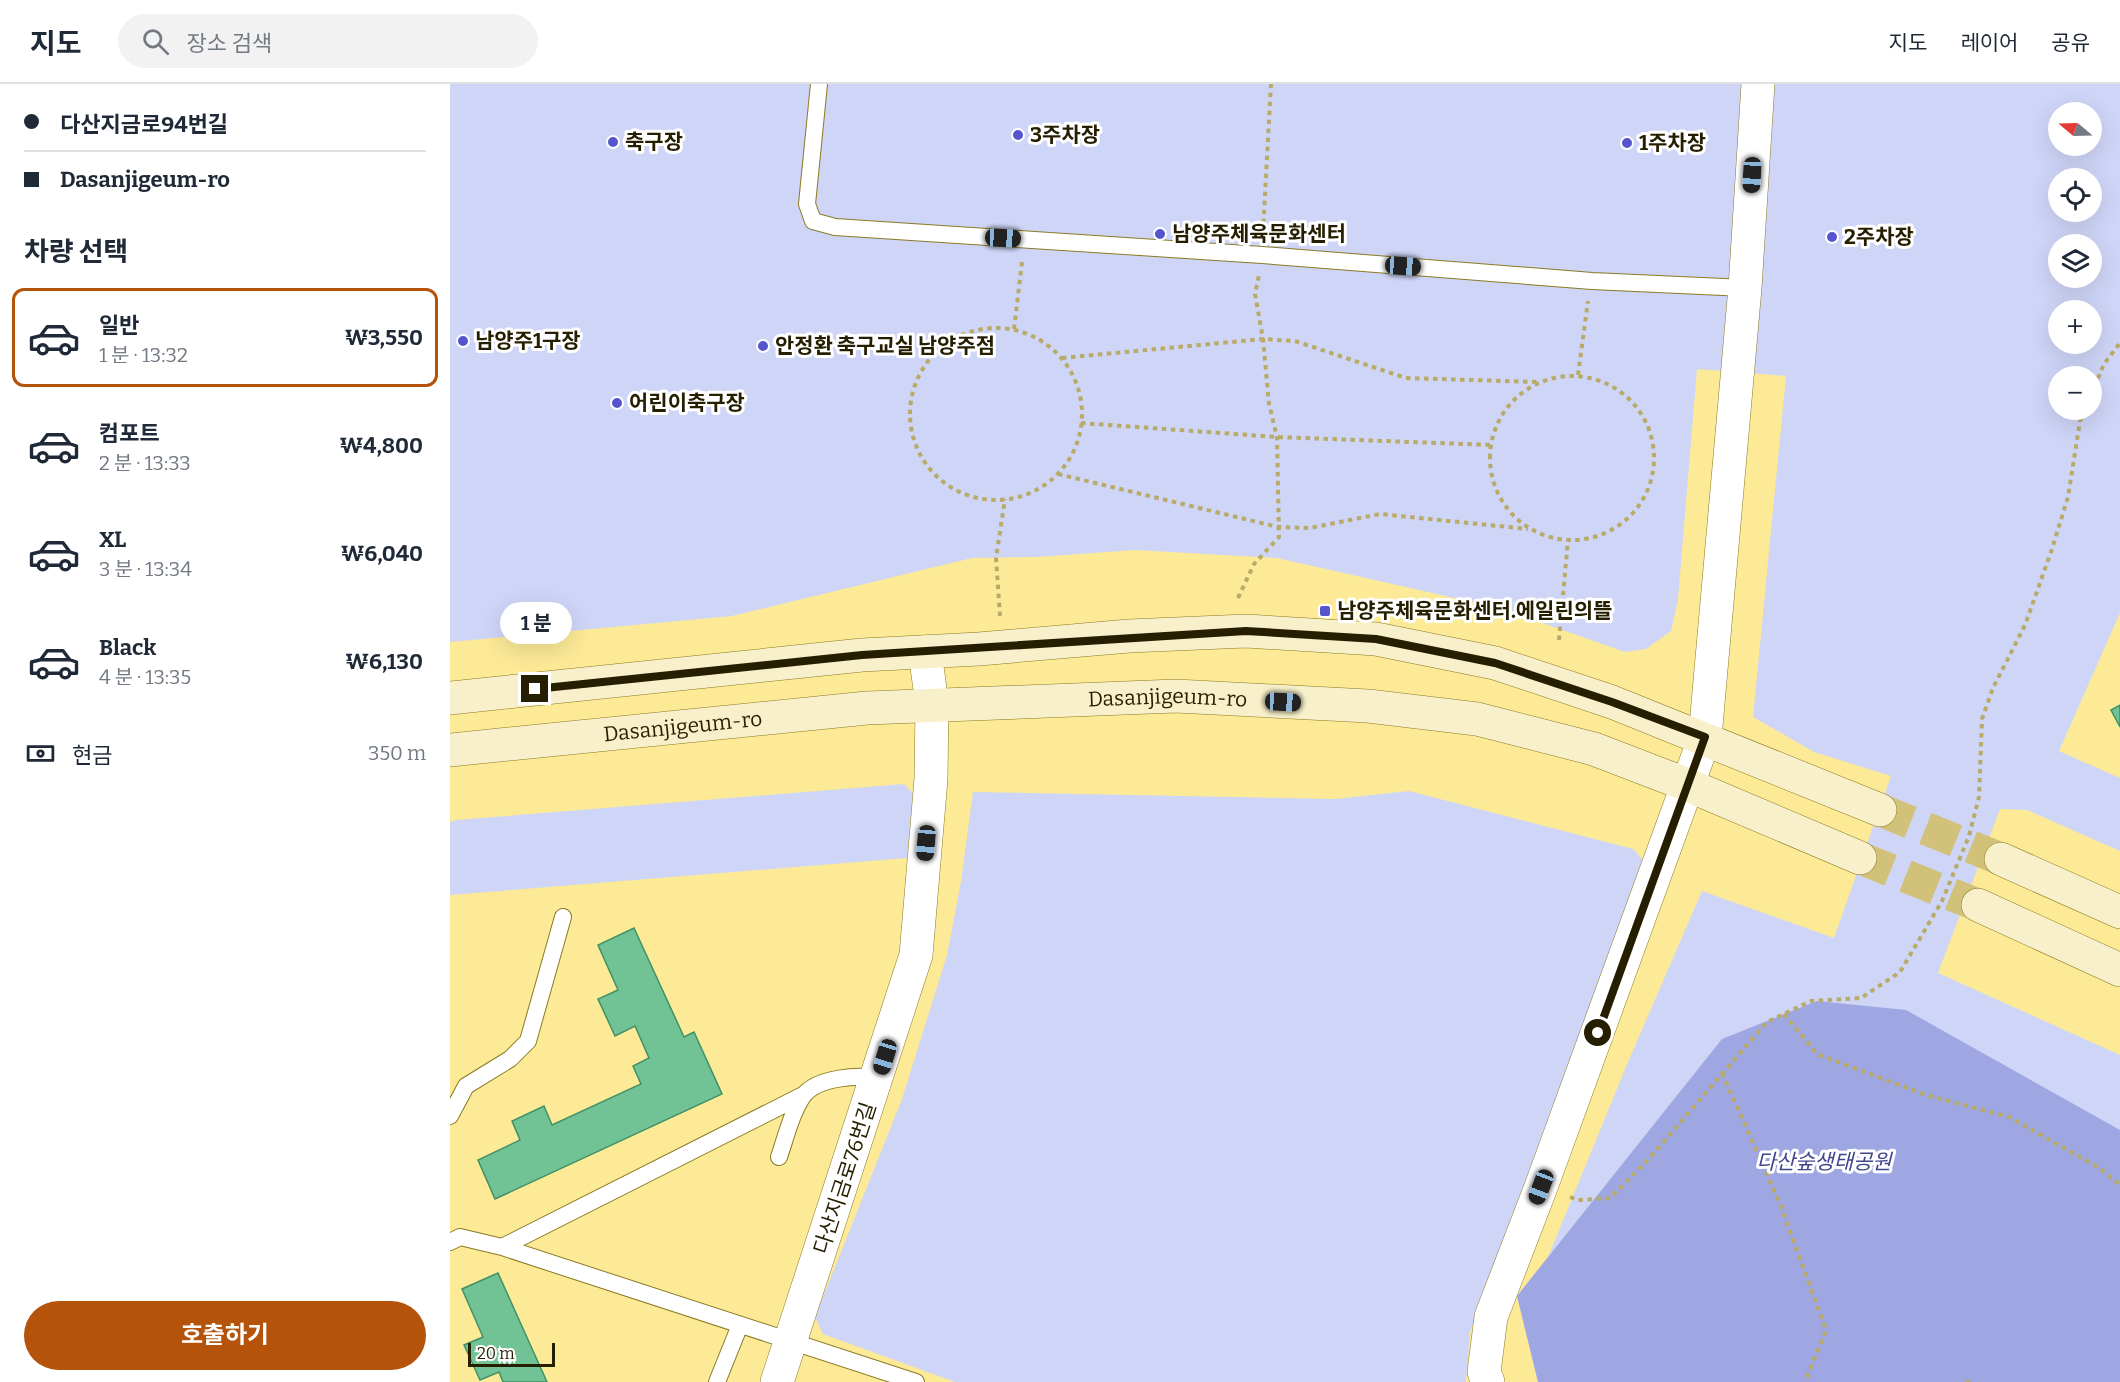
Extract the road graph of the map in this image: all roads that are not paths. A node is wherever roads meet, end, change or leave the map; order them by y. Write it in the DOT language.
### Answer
graph roads {
  1 [pos="819,84"];
  2 [pos="1758,84"];
  3 [pos="1745,288"];
  4 [pos="925,652"];
  5 [pos="450,698"];
  6 [pos="932,704"];
  7 [pos="1705,737"];
  8 [pos="450,750"];
  9 [pos="1689,785"];
  10 [pos="1880,810"];
  11 [pos="1860,858"];
  12 [pos="2001,859"];
  13 [pos="1978,906"];
  14 [pos="2120,912"];
  15 [pos="563,917"];
  16 [pos="2120,970"];
  17 [pos="878,1078"];
  18 [pos="805,1094"];
  19 [pos="450,1116"];
  20 [pos="779,1157"];
  21 [pos="450,1242"];
  22 [pos="502,1247"];
  23 [pos="740,1325"];
  24 [pos="790,1342"];
  25 [pos="717,1382"];
  26 [pos="777,1382"];
  27 [pos="916,1382"];
  28 [pos="1488,1382"];
  1 -- 3 [label="lane"];
  2 -- 3 [label="street"];
  3 -- 7 [label="street"];
  4 -- 5 [label="street"];
  4 -- 6 [label="street, 다산지금로76번길"];
  4 -- 7 [label="street"];
  6 -- 8 [label="street, Dasanjigeum-ro"];
  6 -- 9 [label="street, Dasanjigeum-ro"];
  6 -- 17 [label="street, 다산지금로76번길"];
  7 -- 9 [label="street"];
  7 -- 10 [label="street"];
  9 -- 11 [label="street, Dasanjigeum-ro"];
  9 -- 28 [label="street"];
  12 -- 14 [label="street"];
  13 -- 16 [label="street"];
  15 -- 19 [label="lane"];
  17 -- 18 [label="lane"];
  17 -- 24 [label="street, 다산지금로76번길"];
  18 -- 20 [label="lane"];
  18 -- 22 [label="lane"];
  21 -- 22 [label="lane"];
  22 -- 23 [label="lane"];
  23 -- 24 [label="lane"];
  23 -- 25 [label="lane"];
  24 -- 26 [label="street, 다산지금로76번길"];
  24 -- 27 [label="lane"];
}
